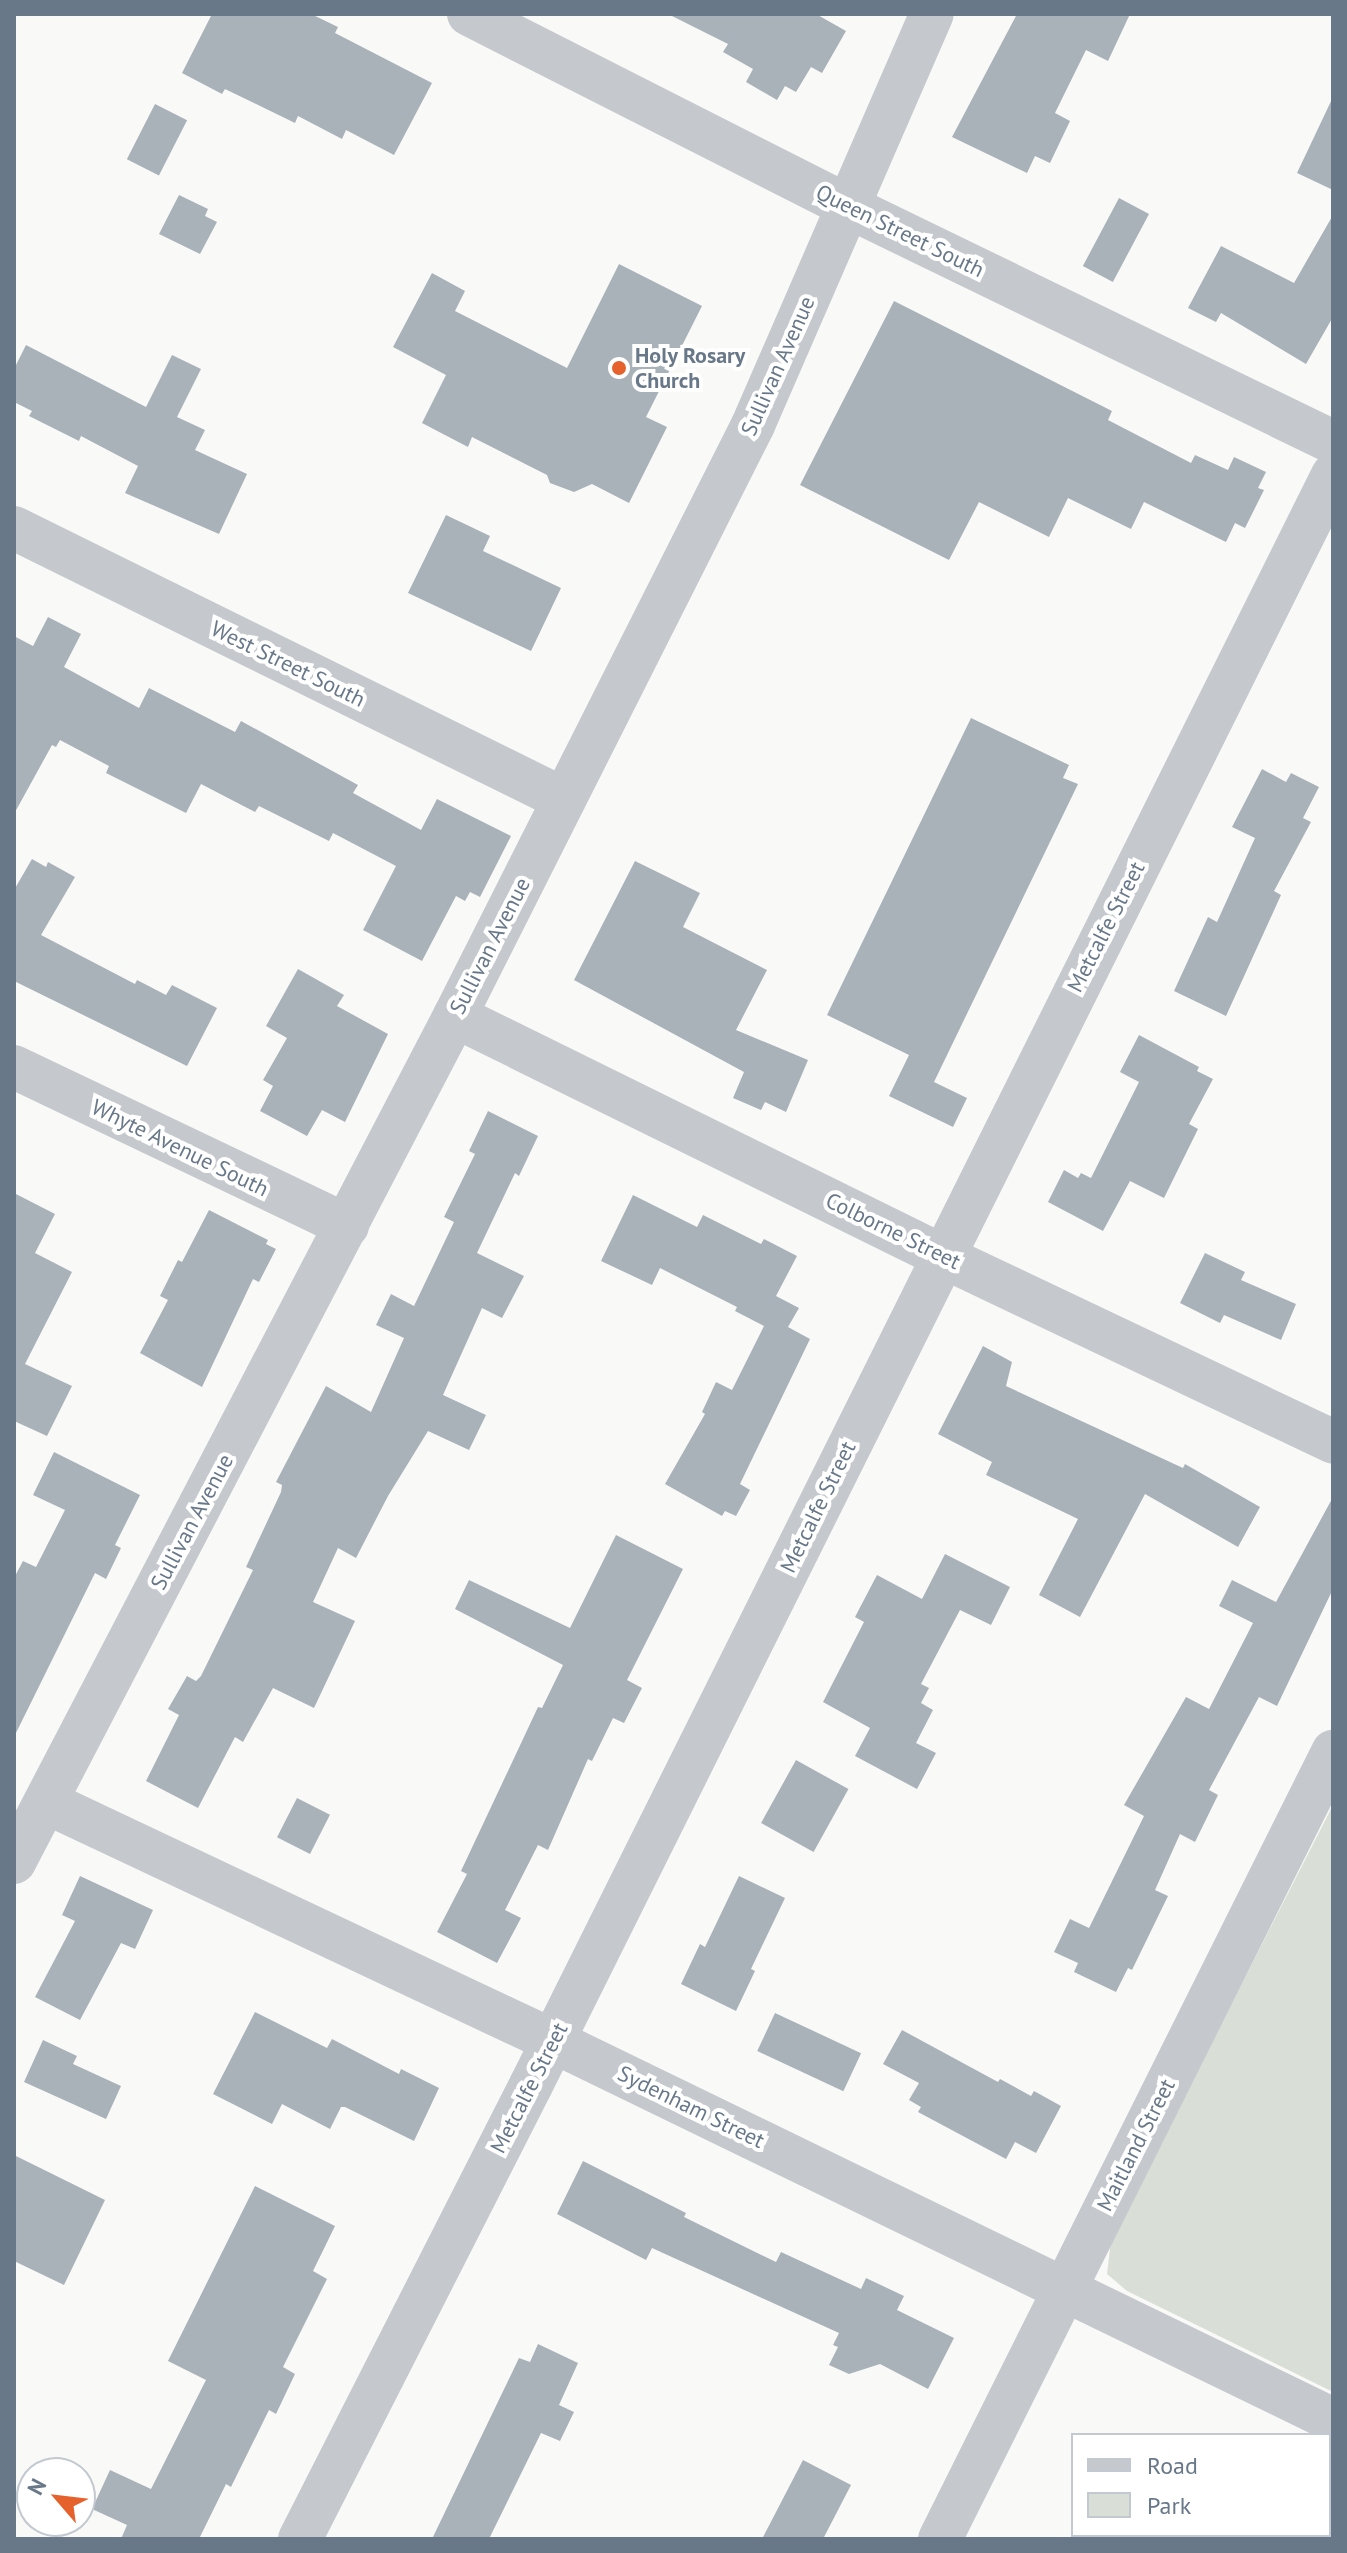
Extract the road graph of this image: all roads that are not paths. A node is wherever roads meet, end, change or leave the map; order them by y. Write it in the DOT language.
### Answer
graph roads {
  1 [pos="469,14"];
  2 [pos="932,14"];
  3 [pos="849,207"];
  4 [pos="1333,442"];
  5 [pos="1333,475"];
  6 [pos="14,528"];
  7 [pos="563,799"];
  8 [pos="455,1016"];
  9 [pos="14,1067"];
  10 [pos="347,1226"];
  11 [pos="942,1256"];
  12 [pos="1333,1442"];
  13 [pos="1333,1752"];
  14 [pos="46,1802"];
  15 [pos="14,1862"];
  16 [pos="553,2041"];
  17 [pos="1064,2288"];
  18 [pos="1333,2420"];
  19 [pos="300,2539"];
  20 [pos="940,2539"];
  1 -- 3 [label="street, Queen Street South"];
  2 -- 3 [label="street, Sullivan Avenue"];
  3 -- 4 [label="street, Queen Street South"];
  3 -- 7 [label="street, Sullivan Avenue"];
  5 -- 11 [label="street, Metcalfe Street"];
  6 -- 7 [label="street, West Street South"];
  7 -- 8 [label="street, Sullivan Avenue"];
  8 -- 10 [label="street, Sullivan Avenue"];
  8 -- 11 [label="street, Colborne Street"];
  9 -- 10 [label="street, Whyte Avenue South"];
  10 -- 14 [label="street, Sullivan Avenue"];
  11 -- 12 [label="street, Colborne Street"];
  11 -- 16 [label="street, Metcalfe Street"];
  13 -- 17 [label="street, Maitland Street"];
  14 -- 15 [label="street, Sullivan Avenue"];
  14 -- 16 [label="street, Sydenham Street"];
  16 -- 17 [label="street, Sydenham Street"];
  16 -- 19 [label="street, Metcalfe Street"];
  17 -- 18 [label="street, Sydenham Street"];
  17 -- 20 [label="street, Maitland Street"];
}
